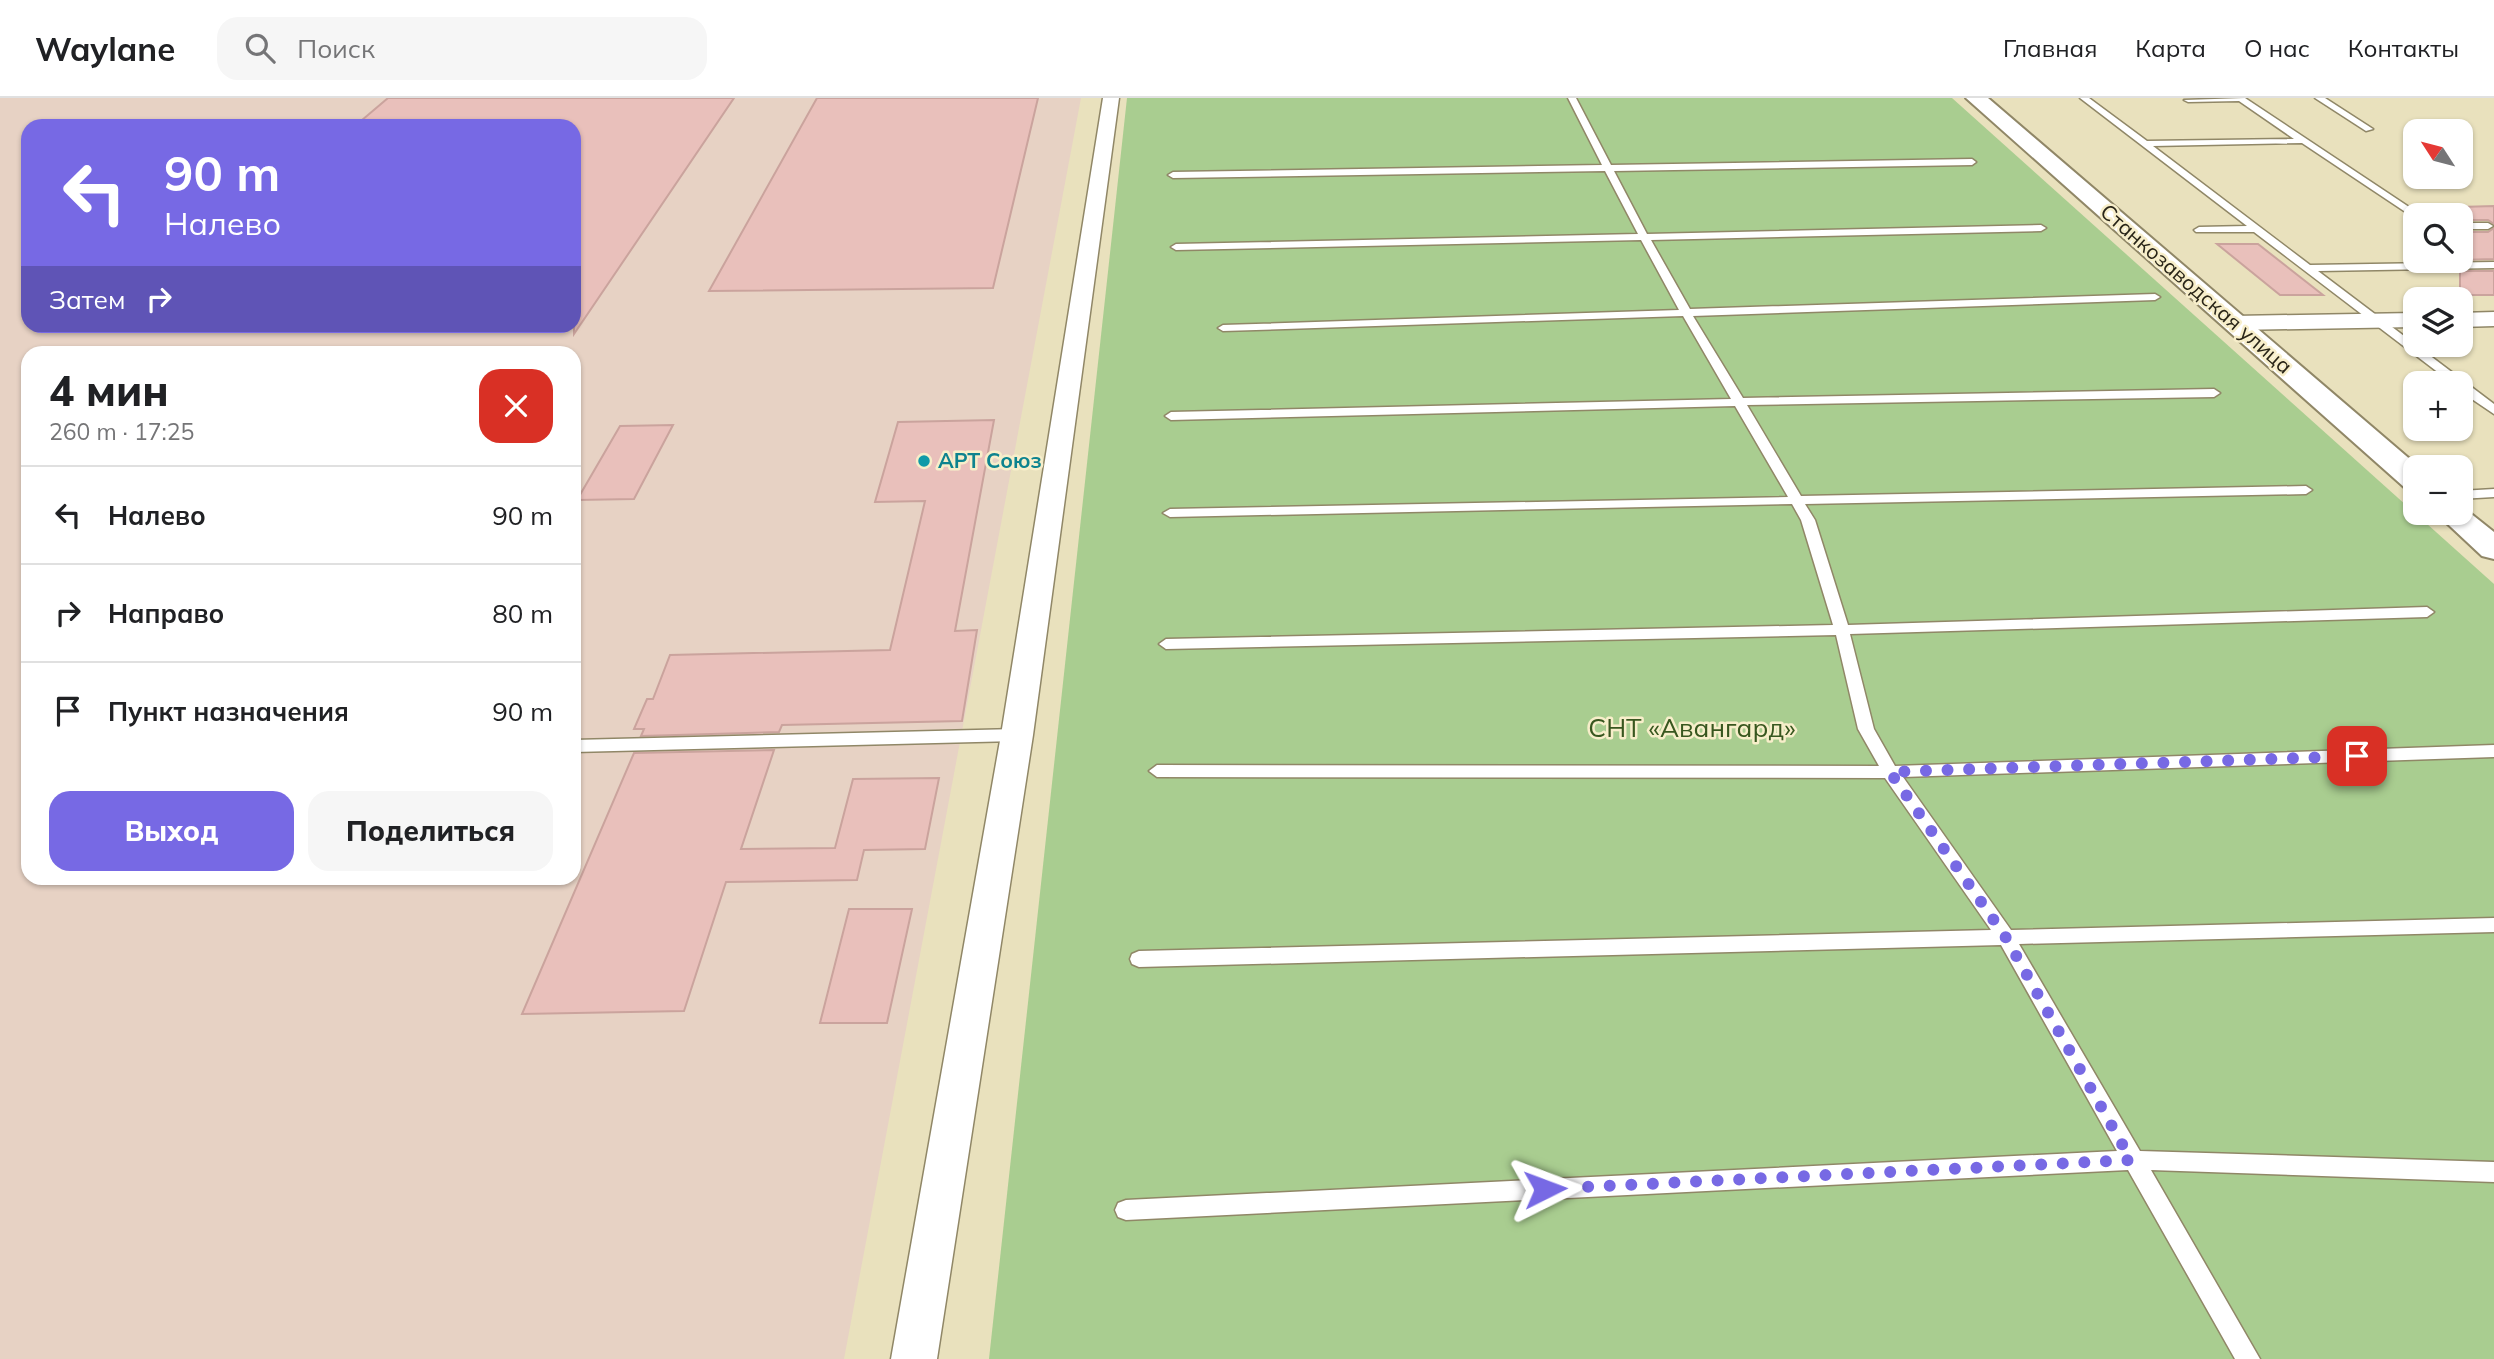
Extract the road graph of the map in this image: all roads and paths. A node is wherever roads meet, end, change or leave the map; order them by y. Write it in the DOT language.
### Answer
graph roads {
  1 [pos="1111,98"];
  2 [pos="1572,98"];
  3 [pos="1976,98"];
  4 [pos="2084,98"];
  5 [pos="2239,98"];
  6 [pos="2319,98"];
  7 [pos="2188,100"];
  8 [pos="2369,129"];
  9 [pos="2301,141"];
  10 [pos="2144,144"];
  11 [pos="1972,162"];
  12 [pos="1608,167"];
  13 [pos="1173,174"];
  14 [pos="2403,207"];
  15 [pos="2473,226"];
  16 [pos="2488,226"];
  17 [pos="2040,228"];
  18 [pos="2255,229"];
  19 [pos="2199,230"];
  20 [pos="1645,236"];
  21 [pos="1176,247"];
  22 [pos="2494,265"];
  23 [pos="2306,268"];
  24 [pos="2155,297"];
  25 [pos="1686,312"];
  26 [pos="2494,319"];
  27 [pos="2403,320"];
  28 [pos="2473,320"];
  29 [pos="2375,321"];
  30 [pos="2235,323"];
  31 [pos="1223,328"];
  32 [pos="2442,371"];
  33 [pos="2214,393"];
  34 [pos="2473,394"];
  35 [pos="1739,402"];
  36 [pos="2494,410"];
  37 [pos="1171,416"];
  38 [pos="2403,470"];
  39 [pos="2306,490"];
  40 [pos="2494,493"];
  41 [pos="2473,494"];
  42 [pos="1796,501"];
  43 [pos="1170,513"];
  44 [pos="2466,525"];
  45 [pos="2494,549"];
  46 [pos="2427,612"];
  47 [pos="1842,630"];
  48 [pos="1166,644"];
  49 [pos="1017,735"];
  50 [pos="581,746"];
  51 [pos="2494,751"];
  52 [pos="1157,771"];
  53 [pos="1890,772"];
  54 [pos="2494,925"];
  55 [pos="2005,936"];
  56 [pos="1139,959"];
  57 [pos="2131,1160"];
  58 [pos="2494,1172"];
  59 [pos="1126,1210"];
  60 [pos="914,1359"];
  61 [pos="2248,1359"];
  1 -- 49 [label="street"];
  2 -- 12 [label="lane"];
  3 -- 30 [label="street, Станкозаводская улица"];
  4 -- 10 [label="lane"];
  5 -- 7 [label="lane"];
  5 -- 9 [label="lane"];
  6 -- 8 [label="lane"];
  9 -- 10 [label="lane"];
  9 -- 14 [label="lane"];
  10 -- 18 [label="lane"];
  11 -- 12 [label="lane"];
  12 -- 13 [label="lane"];
  12 -- 20 [label="lane"];
  15 -- 16 [label="lane"];
  17 -- 20 [label="lane"];
  18 -- 19 [label="lane"];
  18 -- 23 [label="lane"];
  20 -- 21 [label="lane"];
  20 -- 25 [label="lane"];
  22 -- 23 [label="lane"];
  23 -- 29 [label="lane"];
  24 -- 25 [label="lane"];
  25 -- 31 [label="lane"];
  25 -- 35 [label="lane"];
  26 -- 28 [label="street"];
  27 -- 29 [label="street"];
  29 -- 30 [label="street"];
  29 -- 32 [label="lane"];
  30 -- 38 [label="street, Станкозаводская улица"];
  33 -- 35 [label="lane"];
  34 -- 36 [label="lane"];
  35 -- 37 [label="lane"];
  35 -- 42 [label="lane"];
  39 -- 42 [label="lane"];
  40 -- 41 [label="lane"];
  42 -- 43 [label="lane"];
  42 -- 47 [label="lane"];
  44 -- 45 [label="street"];
  46 -- 47 [label="lane"];
  47 -- 48 [label="lane"];
  47 -- 53 [label="lane"];
  49 -- 50 [label="lane"];
  49 -- 60 [label="street"];
  51 -- 53 [label="lane"];
  52 -- 53 [label="lane"];
  53 -- 55 [label="lane"];
  54 -- 55 [label="lane"];
  55 -- 56 [label="lane"];
  55 -- 57 [label="lane"];
  57 -- 58 [label="lane"];
  57 -- 59 [label="lane"];
  57 -- 61 [label="lane"];
}
